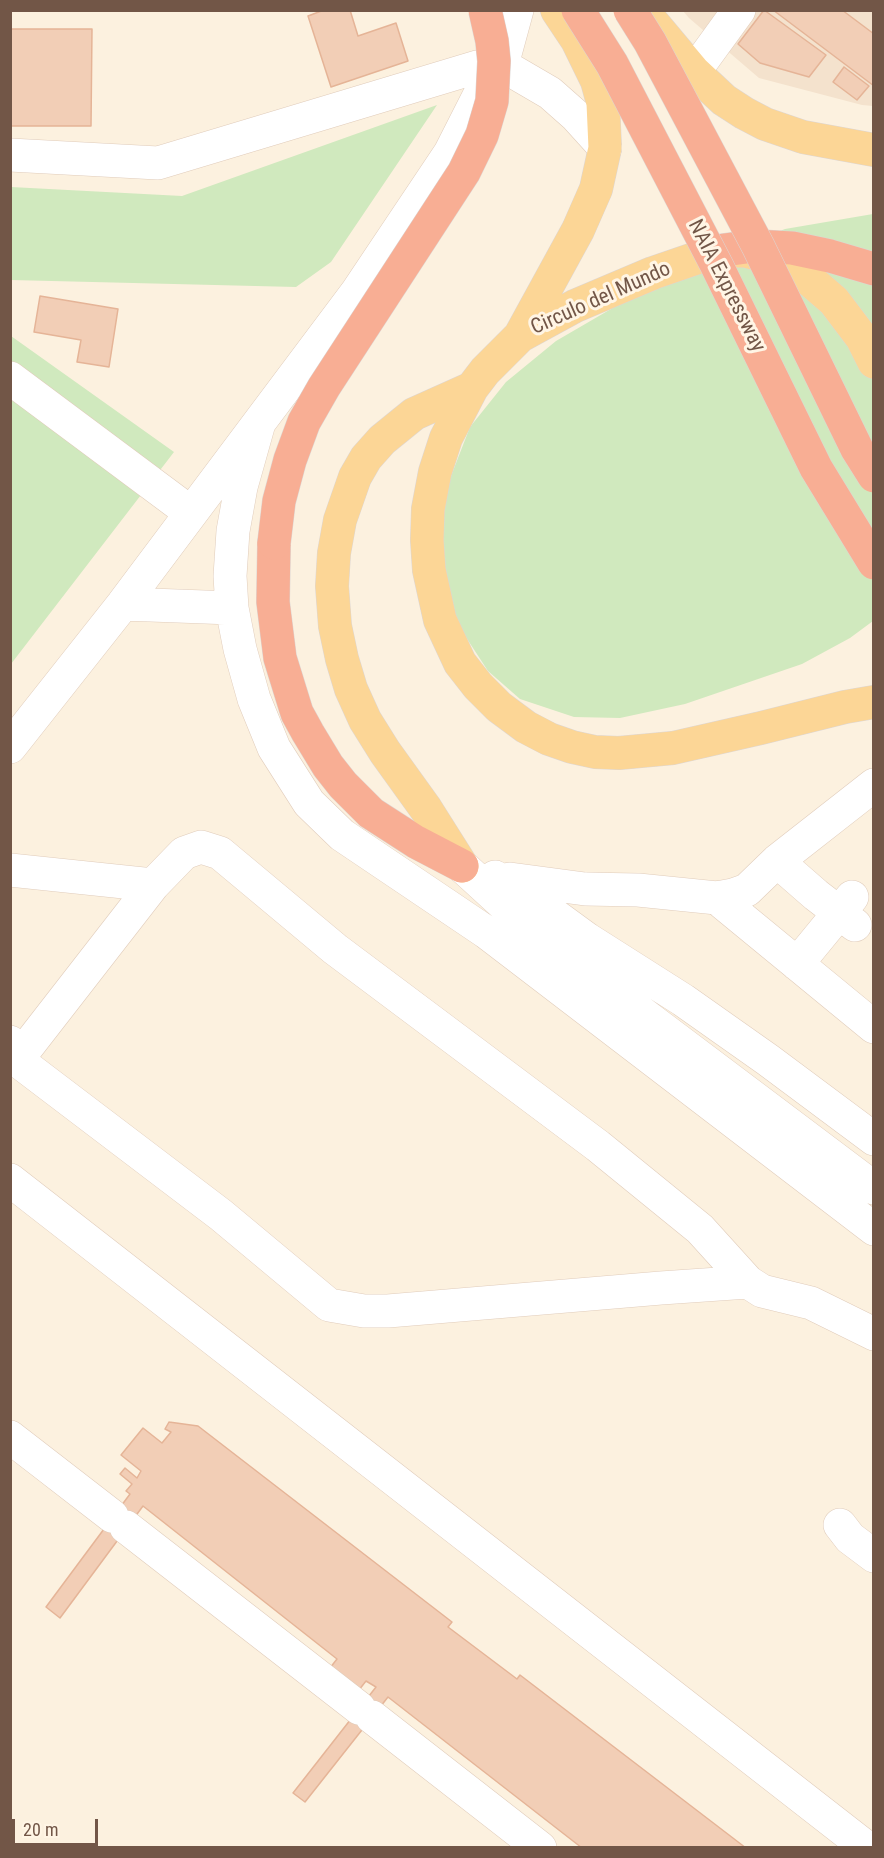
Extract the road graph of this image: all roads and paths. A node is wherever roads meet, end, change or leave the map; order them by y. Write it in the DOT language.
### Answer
graph roads {
  1 [pos="485,10"];
  2 [pos="517,10"];
  3 [pos="557,10"];
  4 [pos="578,10"];
  5 [pos="630,10"];
  6 [pos="642,10"];
  7 [pos="739,10"];
  8 [pos="502,65"];
  9 [pos="694,72"];
  10 [pos="605,148"];
  11 [pos="873,150"];
  12 [pos="10,155"];
  13 [pos="717,251"];
  14 [pos="873,269"];
  15 [pos="520,336"];
  16 [pos="873,362"];
  17 [pos="10,378"];
  18 [pos="471,388"];
  19 [pos="259,423"];
  20 [pos="873,476"];
  21 [pos="191,513"];
  22 [pos="873,562"];
  23 [pos="123,604"];
  24 [pos="232,608"];
  25 [pos="873,702"];
  26 [pos="10,747"];
  27 [pos="873,785"];
  28 [pos="777,861"];
  29 [pos="462,866"];
  30 [pos="10,870"];
  31 [pos="496,877"];
  32 [pos="153,885"];
  33 [pos="717,898"];
  34 [pos="797,964"];
  35 [pos="873,1028"];
  36 [pos="14,1051"];
  37 [pos="873,1140"];
  38 [pos="10,1180"];
  39 [pos="873,1188"];
  40 [pos="873,1229"];
  41 [pos="748,1282"];
  42 [pos="873,1334"];
  43 [pos="10,1437"];
  44 [pos="840,1525"];
  45 [pos="873,1556"];
  46 [pos="540,1848"];
  47 [pos="867,1848"];
  1 -- 29 [label="highway, bridge"];
  2 -- 8 [label="street"];
  3 -- 10 [label="main road"];
  4 -- 22 [label="highway, NAIA Expressway, bridge"];
  5 -- 20 [label="highway, bridge"];
  6 -- 9 [label="main road"];
  7 -- 9 [label="street"];
  8 -- 10 [label="street"];
  8 -- 12 [label="street"];
  8 -- 19 [label="street"];
  9 -- 11 [label="main road"];
  10 -- 15 [label="main road"];
  13 -- 14 [label="highway"];
  13 -- 15 [label="main road, Circulo del Mundo"];
  13 -- 16 [label="main road"];
  15 -- 18 [label="main road, Circulo del Mundo"];
  17 -- 21 [label="street"];
  18 -- 25 [label="main road, Circulo del Mundo"];
  18 -- 29 [label="main road"];
  19 -- 21 [label="street"];
  19 -- 24 [label="street"];
  21 -- 23 [label="street"];
  23 -- 24 [label="street"];
  23 -- 26 [label="street"];
  24 -- 40 [label="street"];
  27 -- 28 [label="street"];
  28 -- 33 [label="street"];
  28 -- 34 [label="street"];
  29 -- 31 [label="street"];
  29 -- 39 [label="street"];
  30 -- 32 [label="street"];
  31 -- 33 [label="street"];
  31 -- 37 [label="street"];
  32 -- 36 [label="street"];
  32 -- 41 [label="street"];
  33 -- 34 [label="street"];
  34 -- 35 [label="street"];
  36 -- 41 [label="street"];
  38 -- 47 [label="street"];
  41 -- 42 [label="street"];
  43 -- 46 [label="street"];
  44 -- 45 [label="street"];
}
